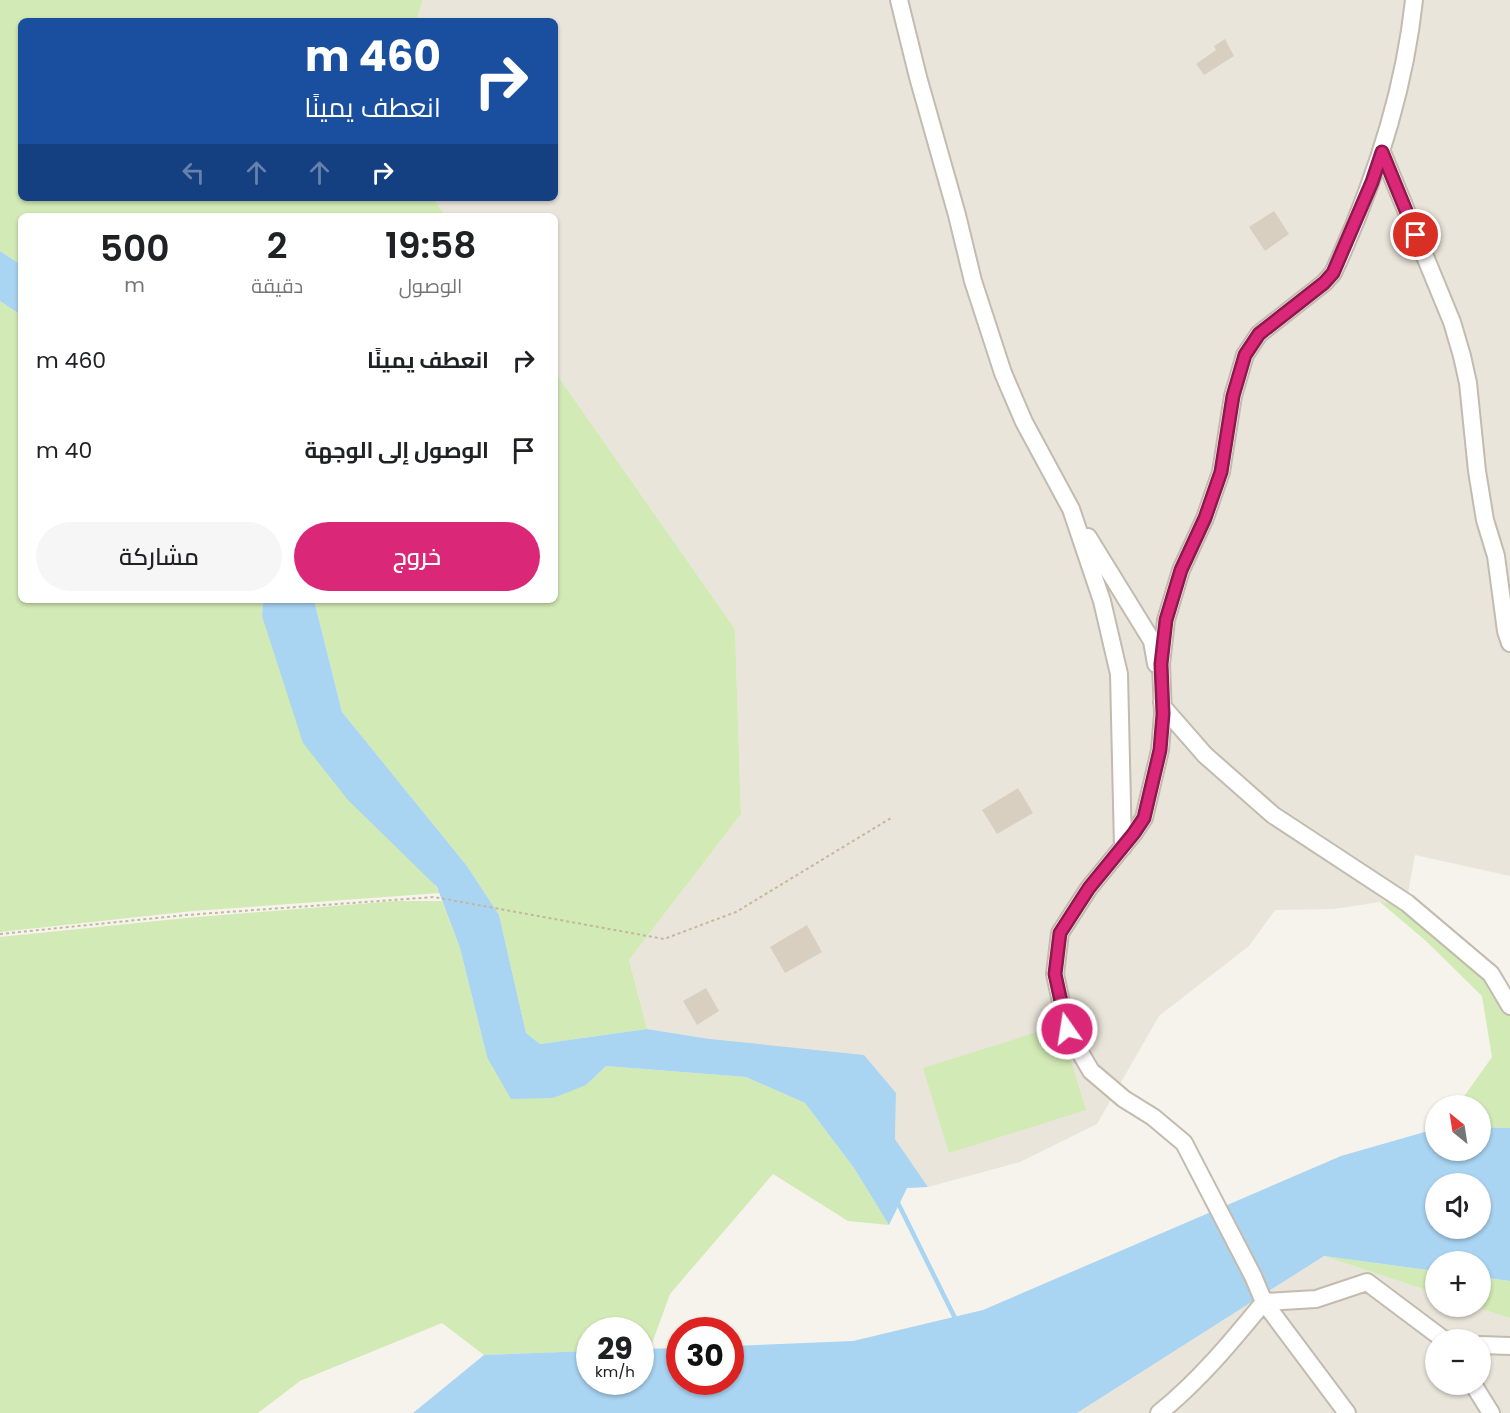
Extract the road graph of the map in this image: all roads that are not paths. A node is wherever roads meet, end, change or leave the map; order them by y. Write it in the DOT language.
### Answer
graph roads {
  1 [pos="898,0"];
  2 [pos="1414,0"];
  3 [pos="1382,152"];
  4 [pos="1071,509"];
  5 [pos="1510,643"];
  6 [pos="1163,707"];
  7 [pos="1123,847"];
  8 [pos="1510,1006"];
  9 [pos="1264,1302"];
  10 [pos="1430,1329"];
  11 [pos="1491,1345"];
  12 [pos="1510,1346"];
  13 [pos="1480,1395"];
  14 [pos="1160,1413"];
  15 [pos="1347,1413"];
  16 [pos="1491,1413"];
  1 -- 4 [label="street"];
  2 -- 3 [label="street"];
  3 -- 5 [label="street"];
  3 -- 6 [label="street"];
  4 -- 6 [label="street"];
  4 -- 7 [label="street"];
  6 -- 7 [label="street"];
  6 -- 8 [label="street"];
  7 -- 9 [label="street"];
  9 -- 10 [label="street"];
  9 -- 14 [label="street"];
  9 -- 15 [label="street"];
  11 -- 12 [label="street"];
  13 -- 16 [label="street"];
}
